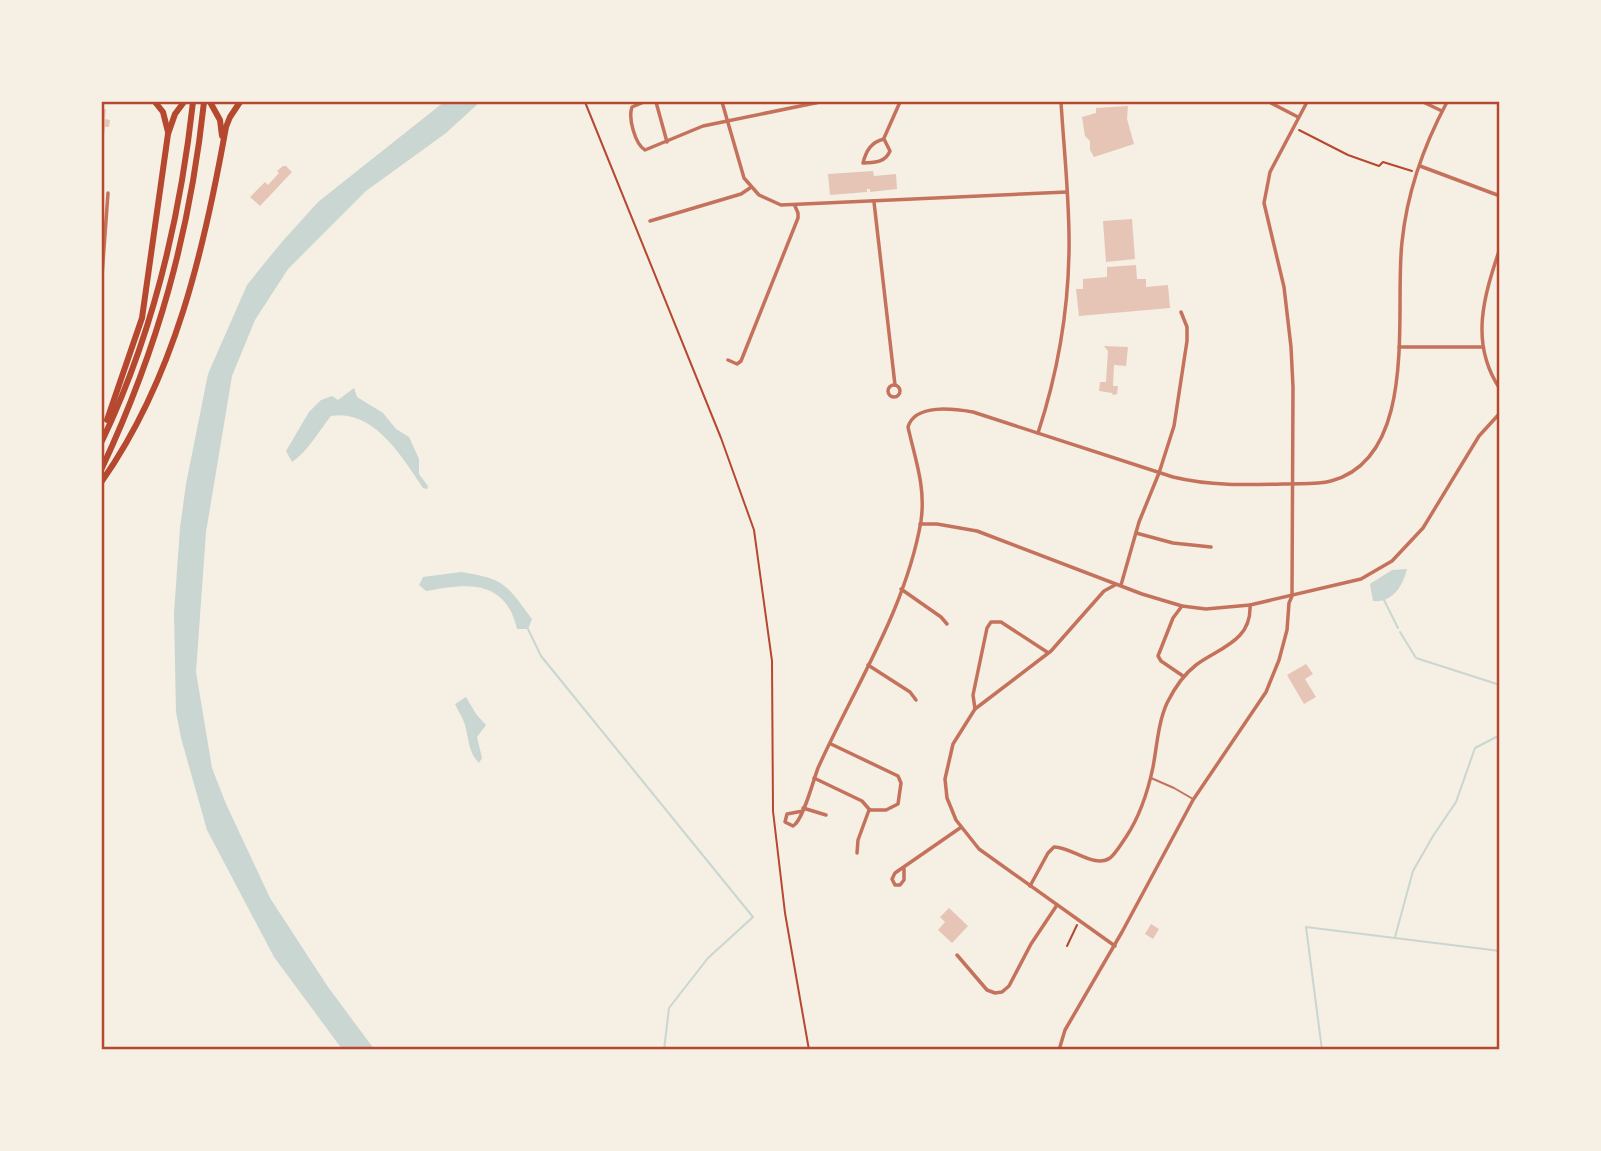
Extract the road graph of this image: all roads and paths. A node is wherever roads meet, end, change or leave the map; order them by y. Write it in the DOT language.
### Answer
graph roads {
  1 [pos="155,102"];
  2 [pos="184,102"];
  3 [pos="193,102"];
  4 [pos="204,102"];
  5 [pos="210,102"];
  6 [pos="240,102"];
  7 [pos="585,102"];
  8 [pos="645,102"];
  9 [pos="656,102"];
  10 [pos="722,102"];
  11 [pos="796,102"];
  12 [pos="820,102"];
  13 [pos="900,102"];
  14 [pos="1061,102"];
  15 [pos="1269,102"];
  16 [pos="1307,102"];
  17 [pos="1423,102"];
  18 [pos="1447,102"];
  19 [pos="789,108"];
  20 [pos="1442,111"];
  21 [pos="1298,117"];
  22 [pos="727,121"];
  23 [pos="1293,127"];
  24 [pos="168,134"];
  25 [pos="884,139"];
  26 [pos="667,142"];
  27 [pos="223,145"];
  28 [pos="1419,166"];
  29 [pos="1416,172"];
  30 [pos="751,188"];
  31 [pos="1067,192"];
  32 [pos="108,193"];
  33 [pos="1500,196"];
  34 [pos="874,202"];
  35 [pos="794,206"];
  36 [pos="650,221"];
  37 [pos="104,237"];
  38 [pos="1500,248"];
  39 [pos="102,276"];
  40 [pos="1181,312"];
  41 [pos="1399,347"];
  42 [pos="1482,347"];
  43 [pos="728,360"];
  44 [pos="895,385"];
  45 [pos="1500,388"];
  46 [pos="1500,413"];
  47 [pos="1038,433"];
  48 [pos="102,439"];
  49 [pos="102,468"];
  50 [pos="1159,473"];
  51 [pos="102,481"];
  52 [pos="1292,484"];
  53 [pos="920,524"];
  54 [pos="1136,533"];
  55 [pos="1211,547"];
  56 [pos="1118,585"];
  57 [pos="901,589"];
  58 [pos="1292,596"];
  59 [pos="1182,606"];
  60 [pos="1250,606"];
  61 [pos="947,624"];
  62 [pos="1048,652"];
  63 [pos="869,665"];
  64 [pos="1184,677"];
  65 [pos="916,700"];
  66 [pos="975,709"];
  67 [pos="830,744"];
  68 [pos="814,778"];
  69 [pos="1150,778"];
  70 [pos="1193,800"];
  71 [pos="803,810"];
  72 [pos="869,810"];
  73 [pos="826,815"];
  74 [pos="960,828"];
  75 [pos="857,853"];
  76 [pos="904,869"];
  77 [pos="1030,886"];
  78 [pos="1057,905"];
  79 [pos="1079,920"];
  80 [pos="1067,946"];
  81 [pos="1115,946"];
  82 [pos="957,955"];
  83 [pos="809,1049"];
  84 [pos="1059,1049"];
  1 -- 24 [label="highway"];
  2 -- 24 [label="highway"];
  3 -- 48 [label="highway"];
  4 -- 49 [label="highway"];
  5 -- 27 [label="highway"];
  6 -- 27 [label="highway"];
  7 -- 83 [label="path"];
  8 -- 26 [label="street"];
  9 -- 26 [label="street"];
  10 -- 22 [label="street"];
  11 -- 19 [label="street"];
  12 -- 19 [label="street"];
  13 -- 25 [label="street"];
  14 -- 31 [label="street"];
  15 -- 21 [label="street"];
  16 -- 21 [label="street"];
  17 -- 20 [label="street"];
  18 -- 20 [label="street"];
  19 -- 22 [label="street"];
  20 -- 28 [label="street"];
  21 -- 23 [label="street"];
  22 -- 26 [label="street"];
  22 -- 30 [label="street"];
  23 -- 29 [label="path"];
  23 -- 52 [label="street"];
  24 -- 48 [label="highway"];
  25 -- 25 [label="street"];
  27 -- 51 [label="highway"];
  28 -- 29 [label="street"];
  28 -- 33 [label="street"];
  29 -- 41 [label="street"];
  30 -- 35 [label="street"];
  30 -- 36 [label="street"];
  31 -- 34 [label="street"];
  31 -- 47 [label="street"];
  32 -- 37 [label="street"];
  34 -- 35 [label="street"];
  34 -- 44 [label="street"];
  35 -- 43 [label="street"];
  37 -- 39 [label="street"];
  38 -- 42 [label="street"];
  40 -- 50 [label="street"];
  41 -- 42 [label="street"];
  41 -- 52 [label="street"];
  42 -- 45 [label="street"];
  46 -- 58 [label="street"];
  47 -- 50 [label="street"];
  47 -- 53 [label="street"];
  50 -- 52 [label="street"];
  50 -- 54 [label="street"];
  52 -- 58 [label="street"];
  53 -- 56 [label="street"];
  53 -- 57 [label="street"];
  54 -- 55 [label="street"];
  54 -- 56 [label="street"];
  56 -- 59 [label="street"];
  56 -- 62 [label="street"];
  57 -- 61 [label="street"];
  57 -- 63 [label="street"];
  58 -- 60 [label="street"];
  58 -- 70 [label="street"];
  59 -- 60 [label="street"];
  59 -- 64 [label="street"];
  60 -- 64 [label="street"];
  62 -- 66 [label="street"];
  62 -- 66 [label="street"];
  63 -- 65 [label="street"];
  63 -- 67 [label="street"];
  64 -- 69 [label="street"];
  66 -- 74 [label="street"];
  67 -- 68 [label="street"];
  67 -- 72 [label="street"];
  68 -- 71 [label="street"];
  68 -- 72 [label="street"];
  69 -- 70 [label="lane"];
  69 -- 77 [label="street"];
  70 -- 81 [label="street"];
  71 -- 71 [label="street"];
  71 -- 73 [label="street"];
  72 -- 75 [label="street"];
  74 -- 76 [label="street"];
  74 -- 77 [label="street"];
  76 -- 76 [label="street"];
  77 -- 78 [label="street"];
  78 -- 79 [label="street"];
  78 -- 82 [label="street"];
  79 -- 80 [label="path"];
  79 -- 81 [label="street"];
  81 -- 84 [label="street"];
}
